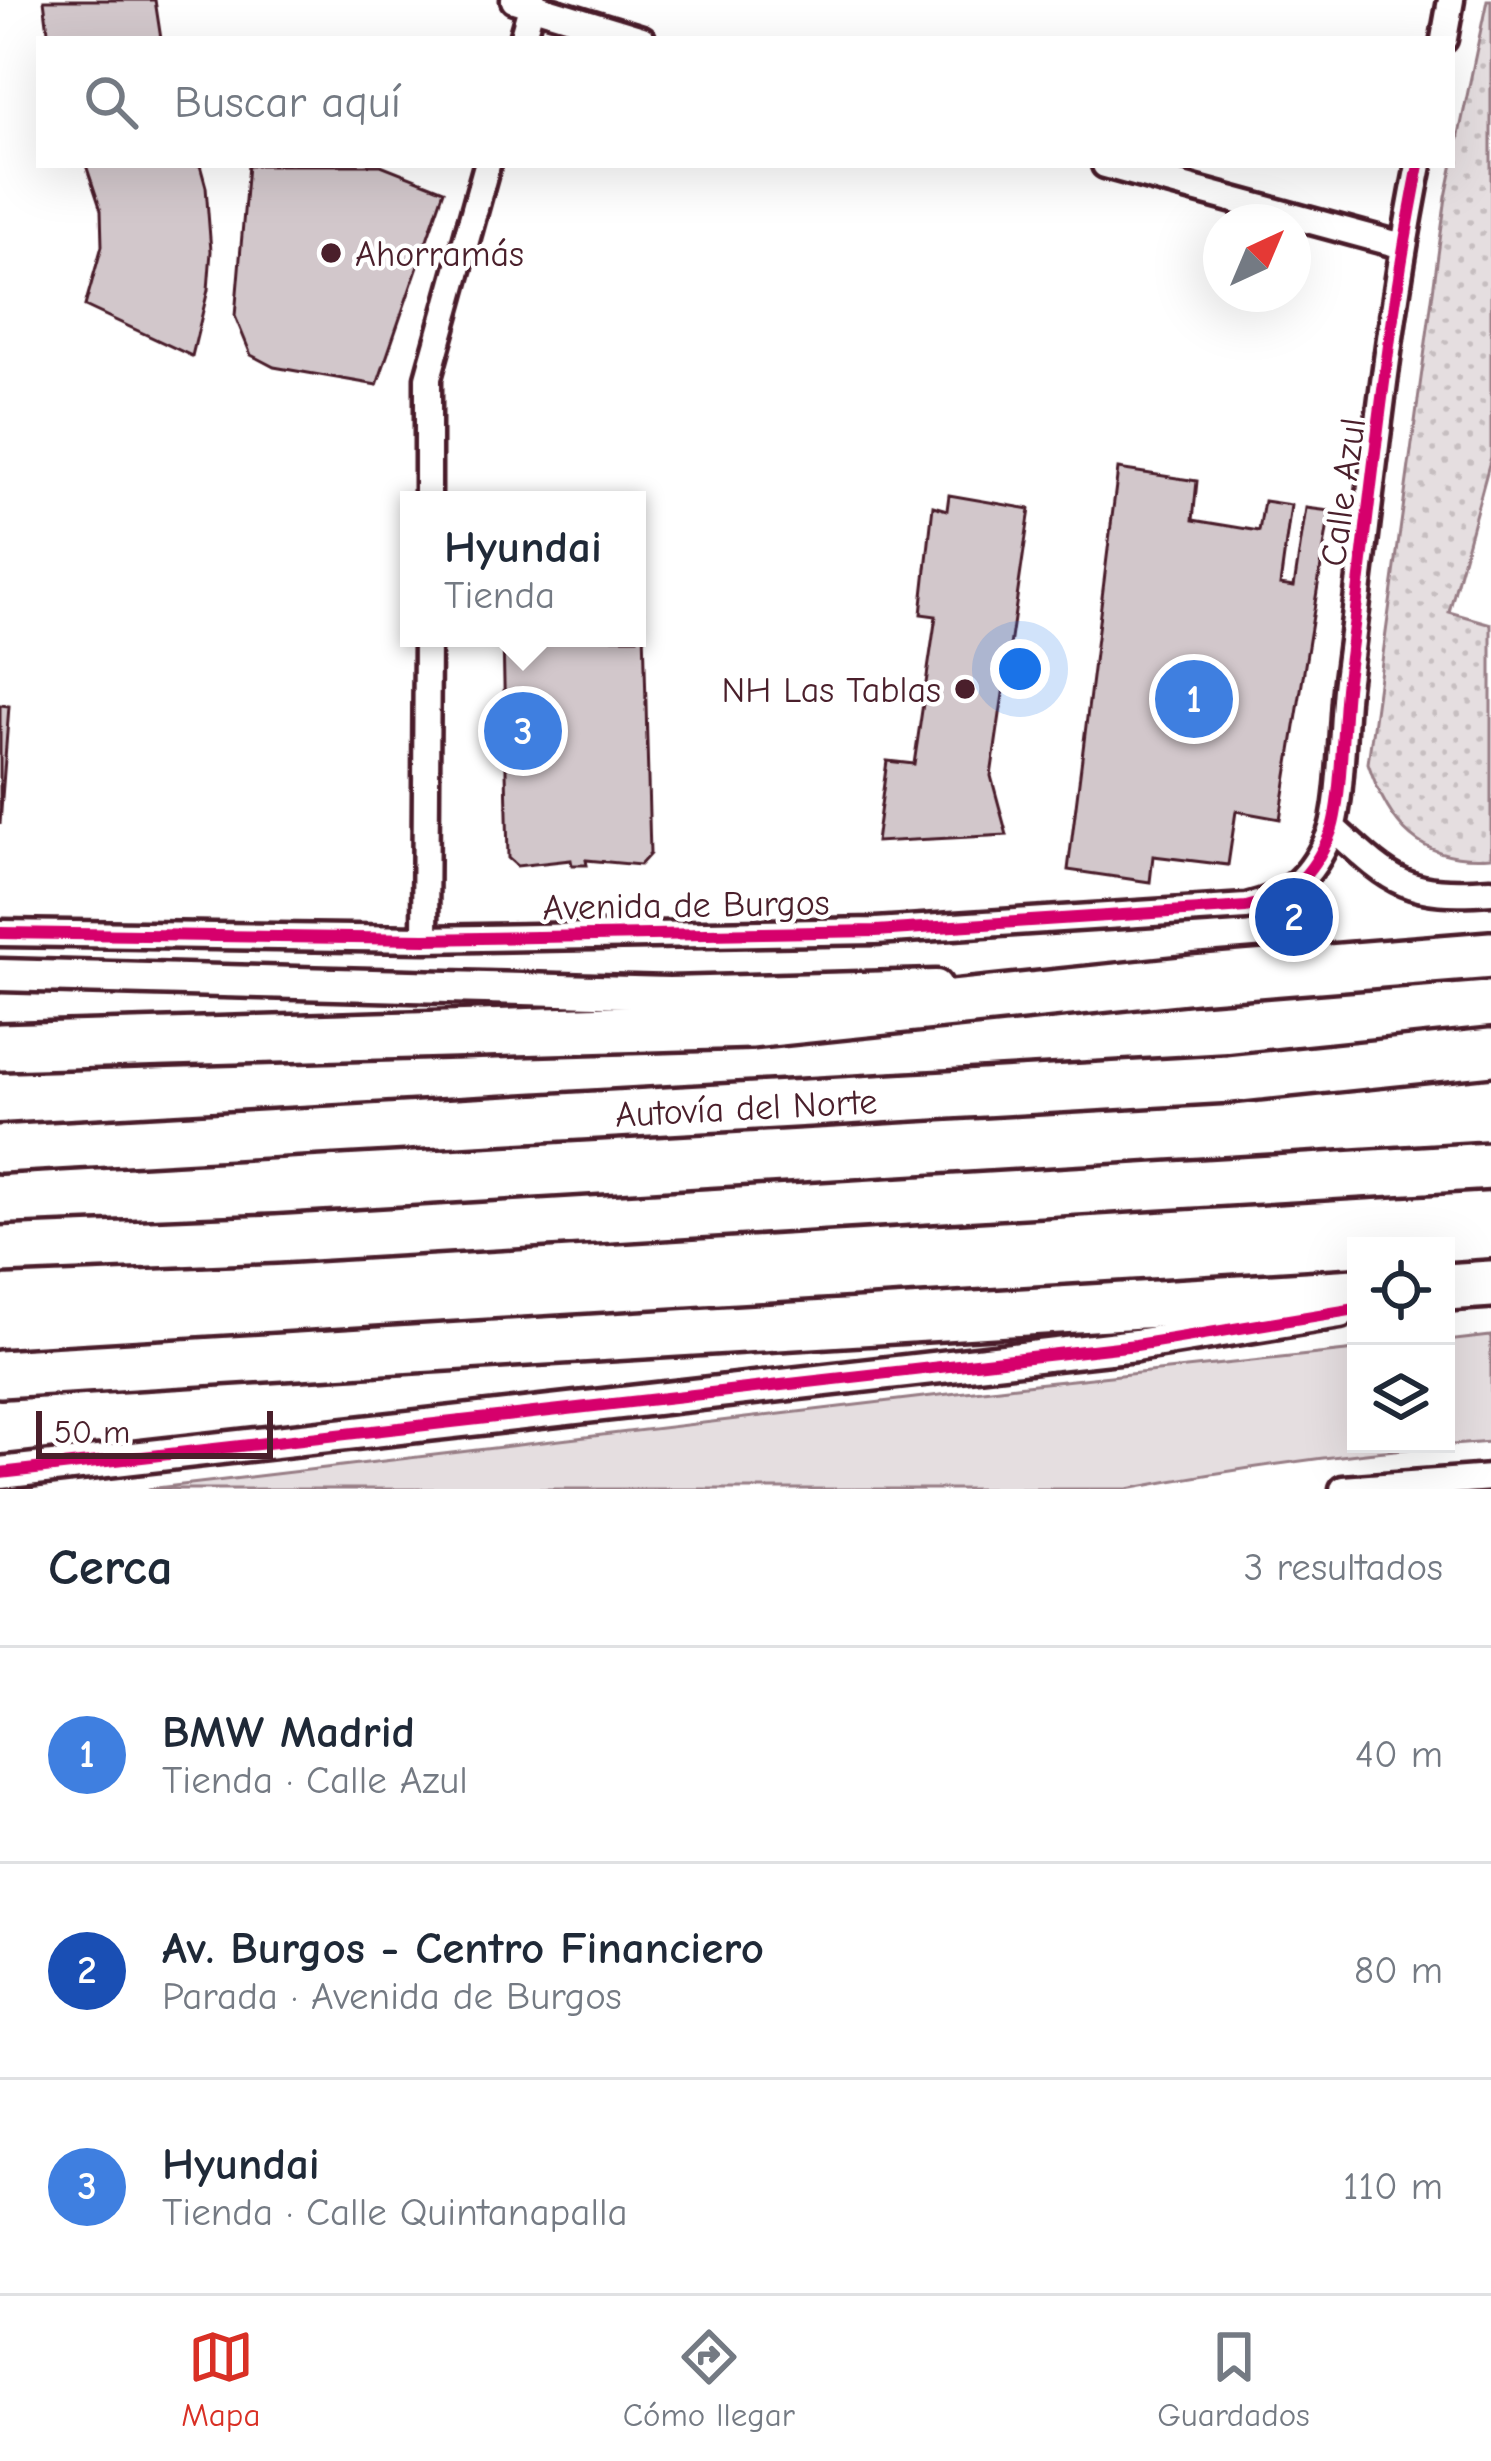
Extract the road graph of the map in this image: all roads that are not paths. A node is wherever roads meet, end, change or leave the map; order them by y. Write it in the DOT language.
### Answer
graph roads {
  1 [pos="1451,0"];
  2 [pos="526,2"];
  3 [pos="522,36"];
  4 [pos="634,36"];
  5 [pos="1445,36"];
  6 [pos="486,168"];
  7 [pos="1116,168"];
  8 [pos="1418,168"];
  9 [pos="1403,246"];
  10 [pos="428,491"];
  11 [pos="427,647"];
  12 [pos="1333,828"];
  13 [pos="1491,891"];
  14 [pos="0,933"];
  15 [pos="424,939"];
  16 [pos="1491,955"];
  17 [pos="0,975"];
  18 [pos="1194,979"];
  19 [pos="0,1047"];
  20 [pos="1491,1052"];
  21 [pos="0,1150"];
  22 [pos="1491,1166"];
  23 [pos="0,1250"];
  24 [pos="1491,1286"];
  25 [pos="1455,1290"];
  26 [pos="1347,1293"];
  27 [pos="1347,1310"];
  28 [pos="0,1374"];
  29 [pos="0,1473"];
  30 [pos="1491,1478"];
  31 [pos="1343,1489"];
  1 -- 5 [label="street"];
  2 -- 3 [label="street"];
  2 -- 4 [label="street"];
  6 -- 10 [label="street"];
  7 -- 9 [label="street"];
  8 -- 9 [label="street, Calle Azul"];
  9 -- 12 [label="street, Calle Azul"];
  11 -- 15 [label="street"];
  12 -- 13 [label="street"];
  12 -- 15 [label="street, Avenida de Burgos"];
  14 -- 15 [label="street, Avenida de Burgos"];
  16 -- 18 [label="highway"];
  17 -- 18 [label="street"];
  18 -- 19 [label="highway"];
  20 -- 21 [label="highway, Autovía del Norte"];
  22 -- 23 [label="highway"];
  24 -- 25 [label="highway"];
  26 -- 28 [label="highway"];
  27 -- 29 [label="street"];
  30 -- 31 [label="street"];
}
